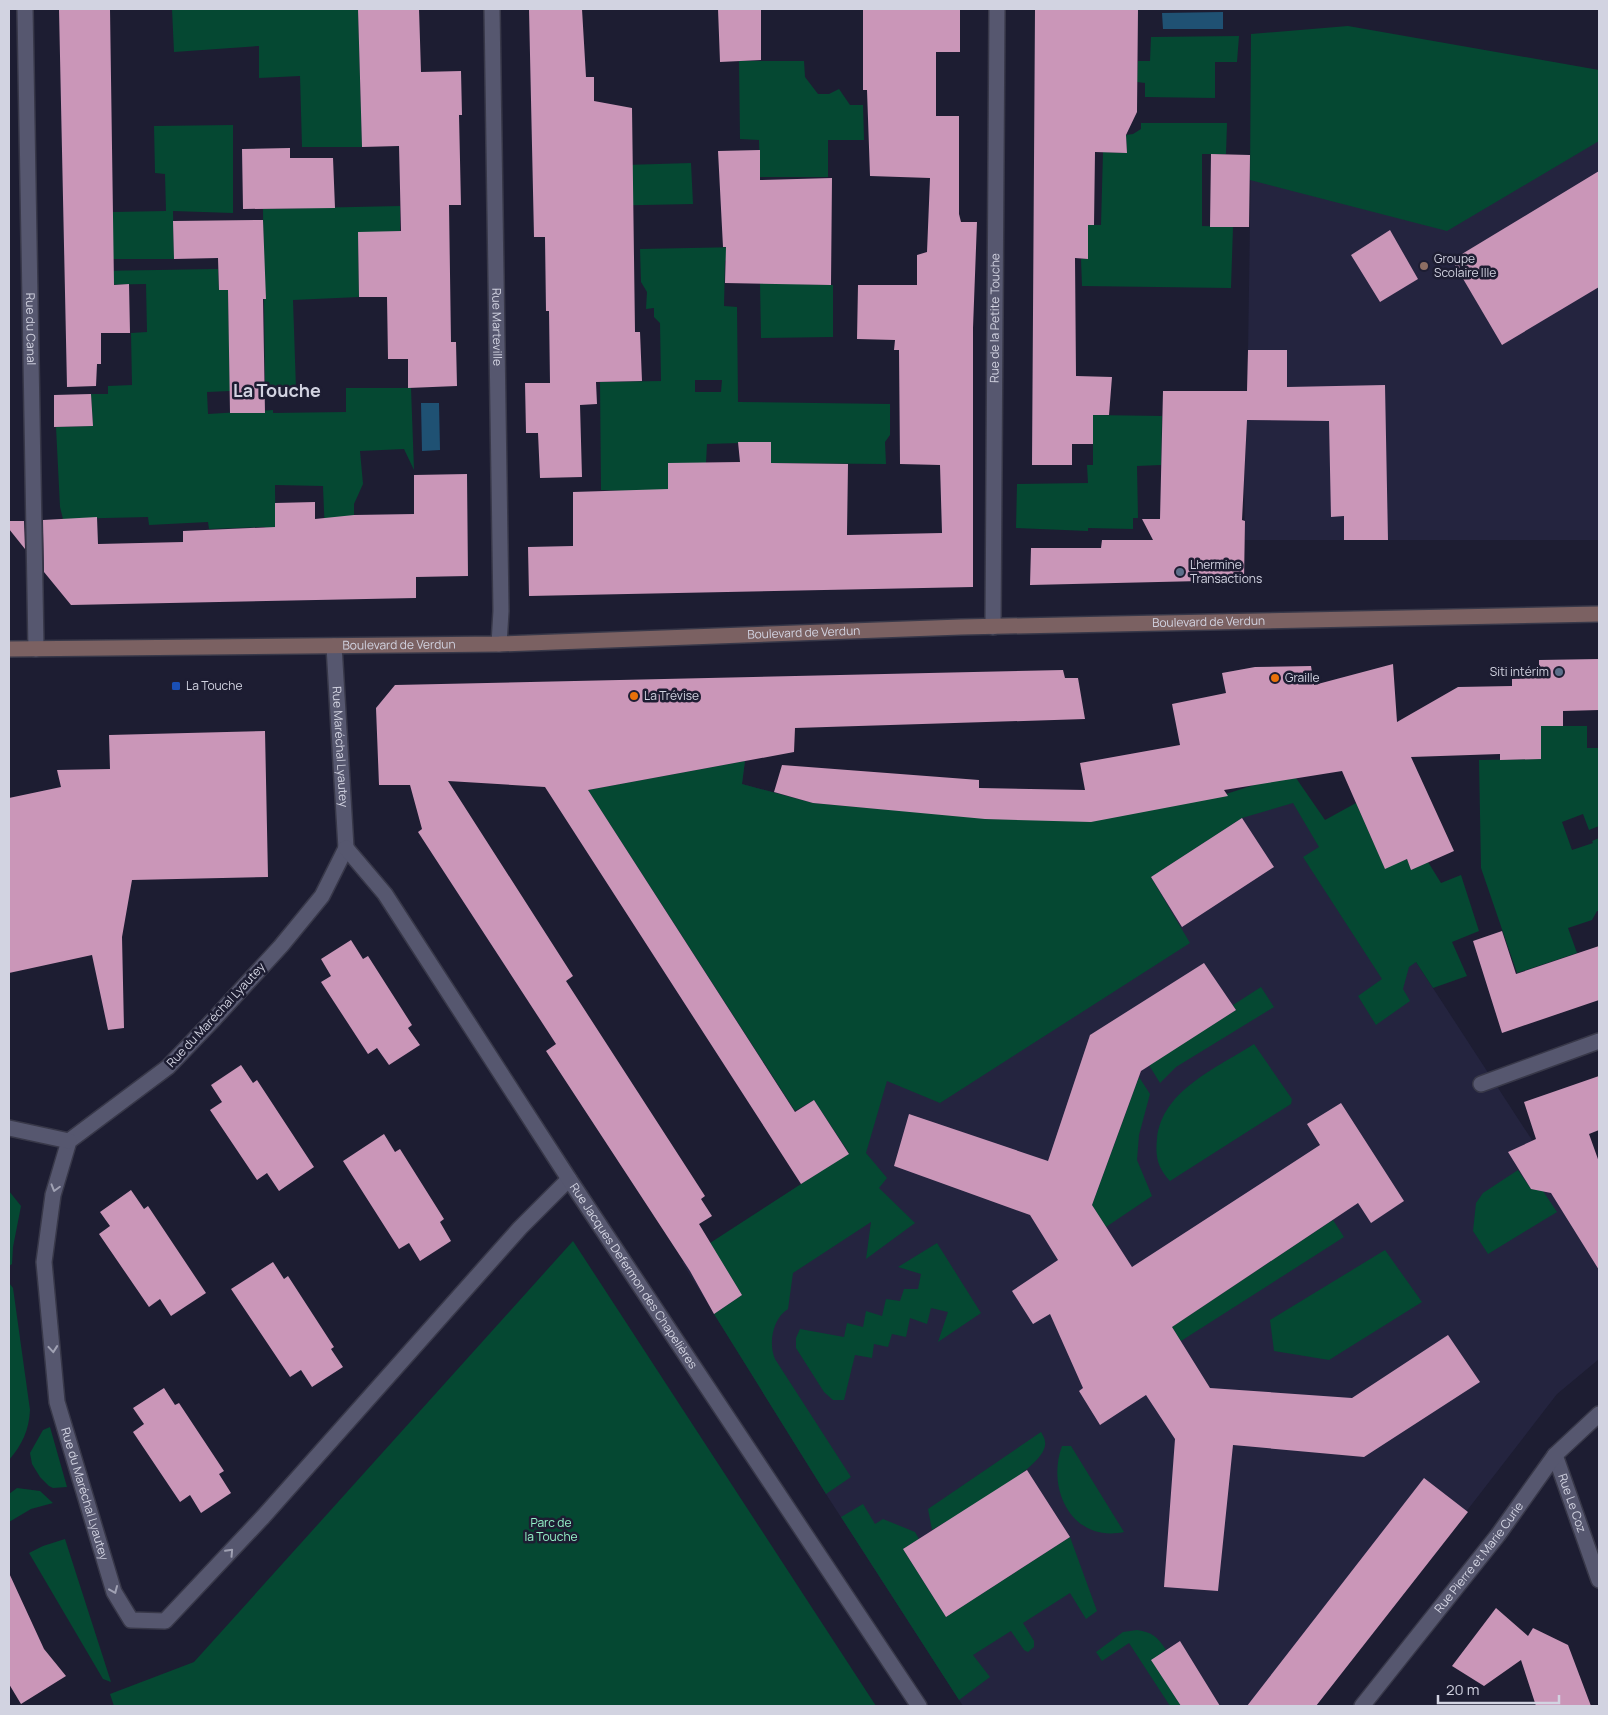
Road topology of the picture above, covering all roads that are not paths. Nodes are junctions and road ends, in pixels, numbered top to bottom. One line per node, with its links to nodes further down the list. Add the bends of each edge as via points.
1 (25, 9): 9 (street, Rue du Canal)
2 (492, 9): 6 (street, Rue Marteville)
3 (997, 9): 5 (street, Rue de la Petite Touche)
4 (1599, 614): 5 (main road, Boulevard de Verdun)
5 (993, 627): 6 (main road, Boulevard de Verdun)
6 (499, 644): 7 (main road, Boulevard de Verdun)
7 (334, 646): 9 (main road, Boulevard de Verdun); 10 (street, Rue Maréchal Lyautey)
8 (9, 649): 9 (main road, Boulevard de Verdun)
9 (36, 649)
10 (346, 848): 14 (street, Rue du Maréchal Lyautey, via 322,896 216,1018 168,1067); 15 (street, Rue Jacques Defermon des Chapelières, via 385,894)
11 (1599, 1041): 12 (street)
12 (1481, 1084)
13 (9, 1128): 14 (street)
14 (69, 1141): 15 (street, Rue du Maréchal Lyautey, one-way to 15, via 53,1196 44,1262 57,1402 114,1592 131,1620 164,1621 263,1517 520,1228)
15 (569, 1179): 19 (street, Rue Jacques Defermon des Chapelières)
16 (1599, 1414): 17 (street, Rue Pierre et Marie Curie)
17 (1555, 1455): 18 (street, Rue Le Coz); 20 (street, Rue Pierre et Marie Curie, via 1498,1535)
18 (1599, 1580)
19 (919, 1706)
20 (1362, 1706)

